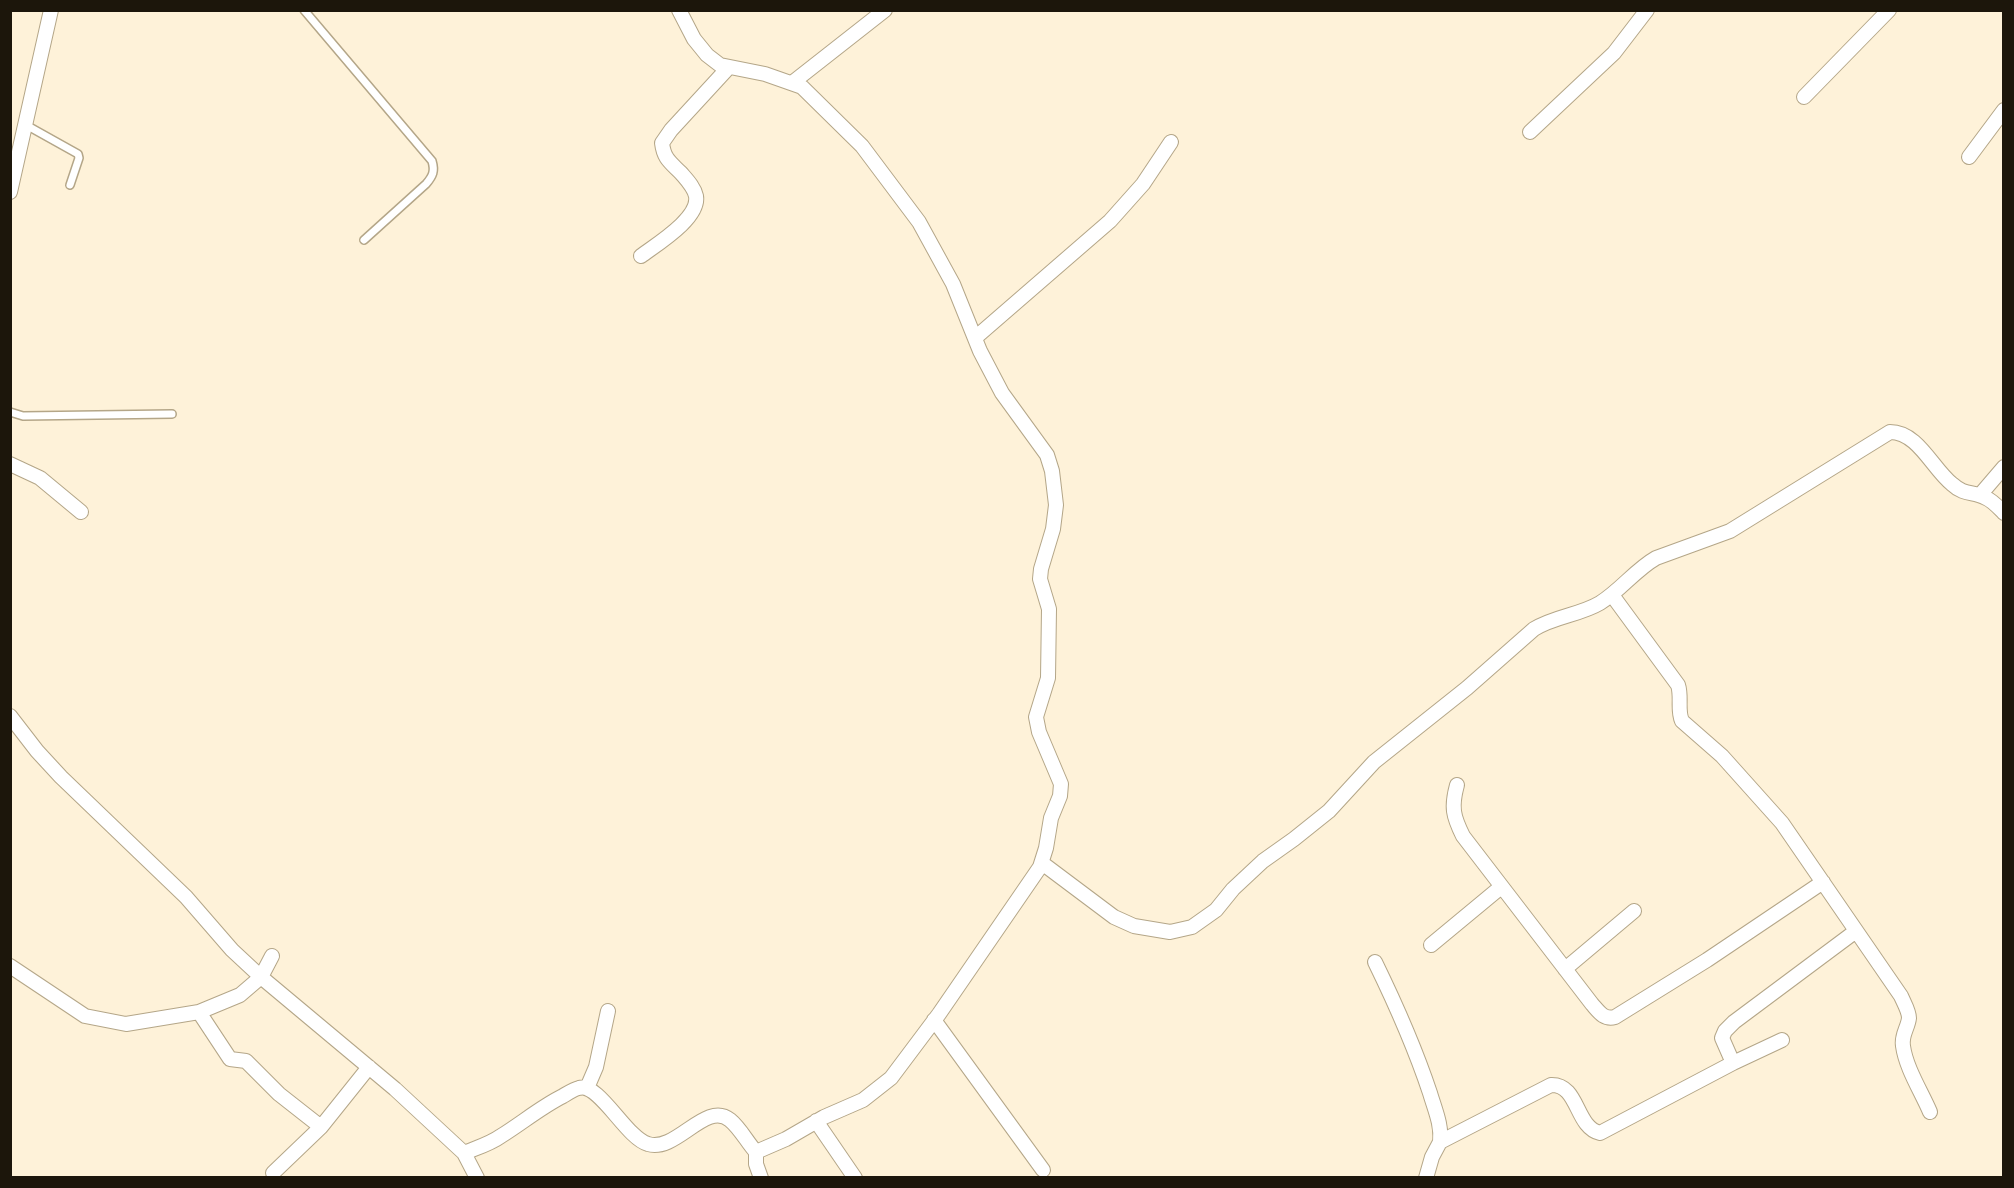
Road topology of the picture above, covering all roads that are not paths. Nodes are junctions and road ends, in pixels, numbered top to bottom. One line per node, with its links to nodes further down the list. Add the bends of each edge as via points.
1 (51, 10): 11 (street)
2 (304, 10): 17 (lane, via 432,161 434,170 426,184)
3 (679, 10): 7 (street, via 707,55)
4 (885, 10): 8 (street)
5 (1647, 10): 12 (street, via 1614,53)
6 (1889, 10): 9 (street)
7 (729, 67): 8 (street); 18 (street, via 662,143 663,155 692,185 695,210)
8 (792, 83): 19 (street, via 802,87 862,146 919,222 953,284)
9 (1804, 97)
10 (2004, 110): 14 (street)
11 (26, 125): 15 (lane, via 78,154); 16 (street)
12 (1530, 132)
13 (1171, 142): 19 (street, via 1143,184 1110,221)
14 (1969, 157)
15 (70, 185)
16 (10, 192)
17 (363, 240)
18 (641, 256)
19 (975, 338): 30 (street, via 1002,393 1047,455 1052,471 1056,505 1040,579 1049,609 1048,678 1036,717 1061,784)
20 (10, 412): 21 (lane, via 23,416)
21 (172, 414)
22 (10, 464): 25 (street, via 40,478)
23 (2004, 467): 24 (street)
24 (1980, 495): 26 (street); 27 (street, via 1960,491 1905,434 1890,432 1730,531 1646,563)
25 (81, 512)
26 (2004, 513)
27 (1612, 595): 30 (street, via 1587,610 1534,629 1374,762 1329,811 1263,861 1192,927 1170,932 1134,926 1114,917); 31 (street, via 1678,685 1682,721 1758,794)
28 (10, 716): 40 (street, via 61,777 186,897)
29 (1457, 785): 32 (street, via 1452,801 1458,827)
30 (1042, 863): 43 (street)
31 (1823, 882): 34 (street); 39 (street, via 1615,1017 1604,1017)
32 (1501, 887): 35 (street); 39 (street)
33 (1634, 912): 39 (street)
34 (1856, 931): 45 (street, via 1725,1031 1722,1038); 48 (street, via 1908,1011 1902,1045)
35 (1431, 945)
36 (272, 956): 40 (street)
37 (1375, 962): 51 (street, via 1426,1082 1440,1123)
38 (10, 966): 42 (street, via 85,1016 126,1024)
39 (1565, 969)
40 (261, 977): 42 (street, via 240,995); 46 (street)
41 (608, 1011): 47 (street)
42 (199, 1012): 50 (street, via 230,1059 246,1061)
43 (934, 1020): 49 (street, via 879,1089); 54 (street)
44 (1782, 1040): 45 (street)
45 (1733, 1063): 51 (street, via 1600,1133 1587,1126 1568,1090 1551,1085)
46 (369, 1067): 50 (street); 53 (street)
47 (588, 1088): 52 (street, via 636,1139 647,1144 666,1144 713,1115 731,1120); 53 (street, via 579,1088 547,1104 499,1138)
48 (1930, 1112)
49 (816, 1122): 52 (street); 58 (street)
50 (321, 1127): 55 (street)
51 (1440, 1143): 59 (street)
52 (756, 1152): 57 (street)
53 (464, 1153): 56 (street)
54 (1042, 1170)
55 (273, 1173)
56 (477, 1178)
57 (761, 1178)
58 (855, 1178)
59 (1426, 1178)

